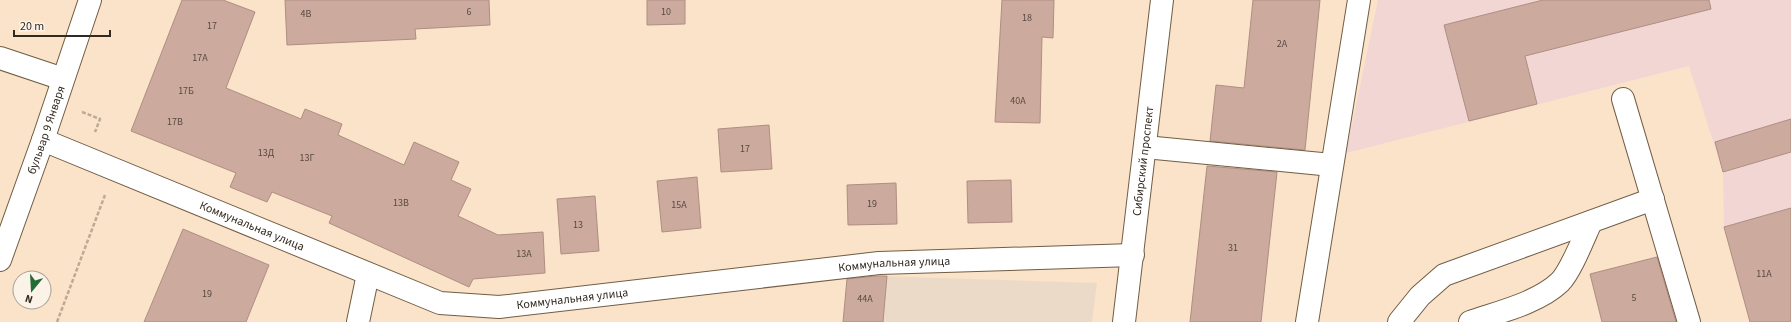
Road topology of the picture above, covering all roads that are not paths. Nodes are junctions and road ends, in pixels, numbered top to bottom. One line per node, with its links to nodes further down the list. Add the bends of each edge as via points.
1 (90, 0): 5 (street, бульвар 9 Января)
2 (1162, 0): 8 (street, Сибирский проспект)
3 (1359, 0): 9 (street)
4 (0, 58): 5 (street)
5 (63, 79): 7 (street, бульвар 9 Января)
6 (1623, 99): 10 (street)
7 (43, 140): 13 (street, бульвар 9 Января); 14 (street, Коммунальная улица)
8 (1145, 147): 9 (street); 12 (street, Сибирский проспект)
9 (1332, 165): 17 (street)
10 (1652, 199): 11 (street); 20 (street)
11 (1591, 222): 18 (street, via 1444,275 1420,296); 19 (street, via 1561,281 1541,296)
12 (1132, 255): 14 (street, Коммунальная улица, via 879,263 500,307 440,303); 16 (street, Сибирский проспект)
13 (0, 260)
14 (368, 274): 15 (street)
15 (358, 322)
16 (1124, 322)
17 (1308, 322)
18 (1399, 322)
19 (1470, 322)
20 (1689, 322)

